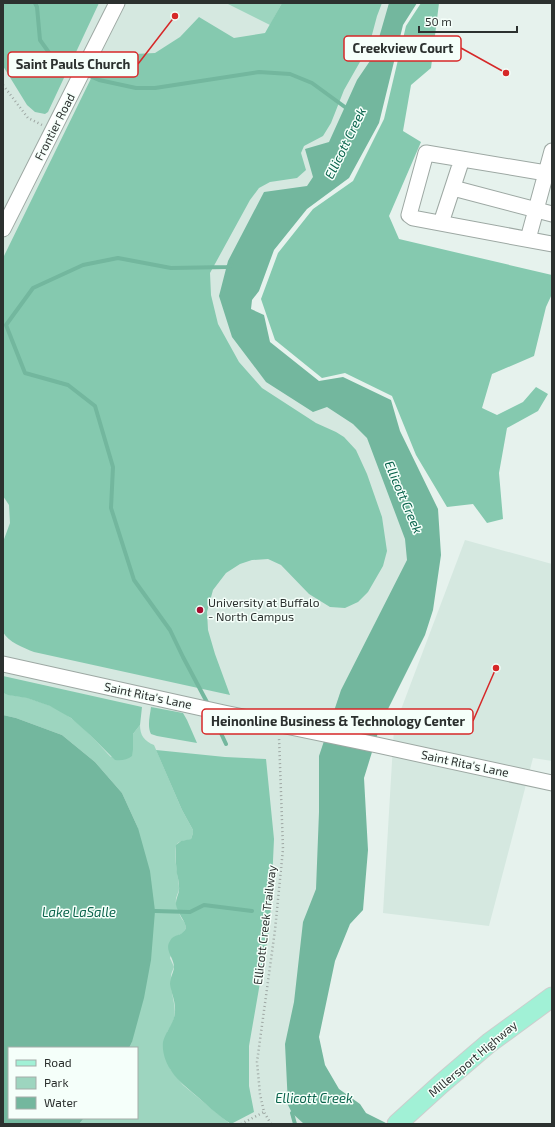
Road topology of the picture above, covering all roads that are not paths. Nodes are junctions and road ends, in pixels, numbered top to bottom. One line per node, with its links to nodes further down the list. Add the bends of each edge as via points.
1 (117, 3): 9 (street, Frontier Road)
2 (552, 151): 4 (street)
3 (462, 159): 4 (street); 5 (street); 8 (street, via 426,153 409,215)
4 (549, 174): 6 (street)
5 (452, 188): 6 (street); 8 (street)
6 (536, 209): 7 (street); 10 (street)
7 (552, 214)
8 (441, 223): 10 (street)
9 (3, 229)
10 (528, 239): 11 (street)
11 (552, 244)
12 (3, 664): 13 (street, Saint Rita's Lane)
13 (552, 783)
14 (552, 997): 15 (main road, Millersport Highway, via 489,1043)
15 (397, 1124)

